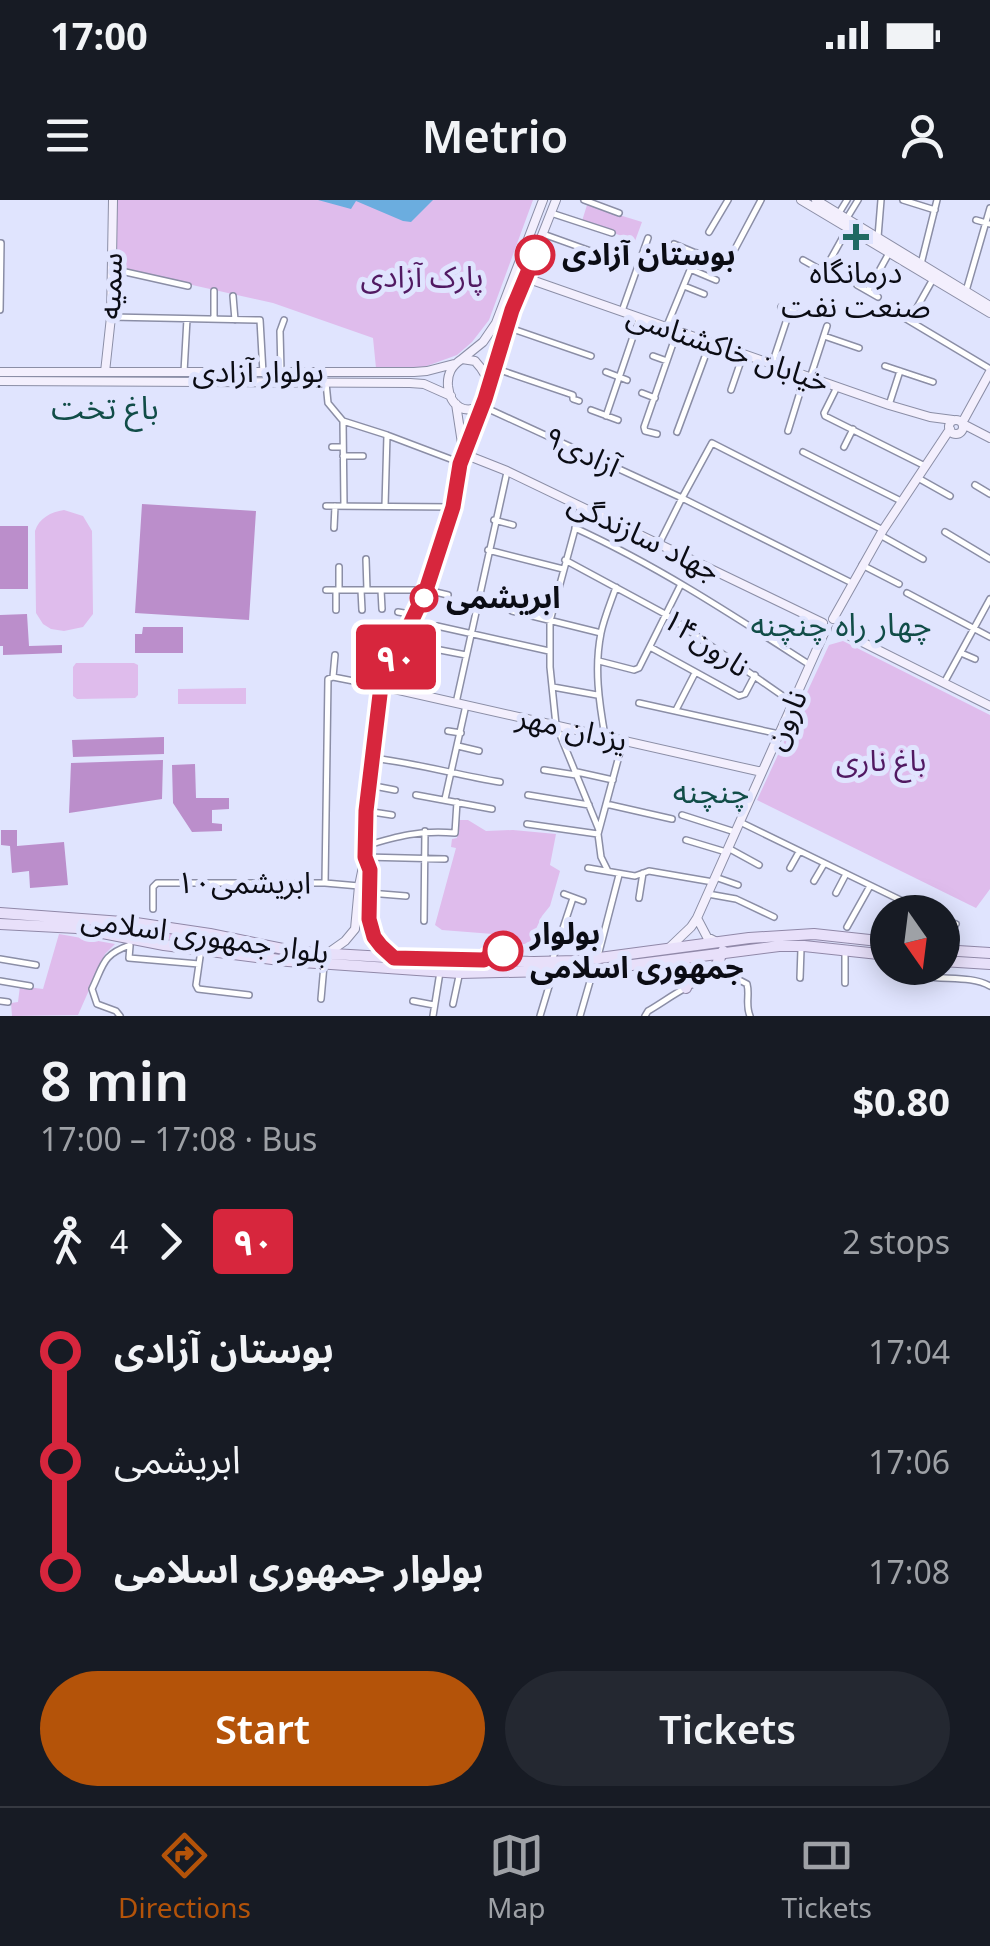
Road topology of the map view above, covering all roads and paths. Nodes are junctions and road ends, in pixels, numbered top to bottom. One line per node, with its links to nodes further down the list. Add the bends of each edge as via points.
1 (113, 200): 35 (main road, سمیه)
2 (543, 200): 73 (main road)
3 (556, 200): 16 (main road)
4 (584, 200): 17 (street)
5 (728, 200): 21 (street)
6 (761, 200): 28 (street)
7 (800, 200): 18 (main road)
8 (816, 200): 18 (main road)
9 (847, 200): 18 (street)
10 (858, 200): 18 (street)
11 (881, 200): 24 (street)
12 (937, 200): 15 (street)
13 (907, 201): 15 (street)
14 (990, 208): 20 (street)
15 (934, 210): 34 (street)
16 (551, 213): 22 (street); 23 (main road)
17 (619, 213)
18 (844, 220): 24 (main road); 30 (main road); 37 (street)
19 (976, 220): 20 (street)
20 (988, 223): 46 (street)
21 (709, 232)
22 (612, 233)
23 (543, 234): 31 (street); 38 (main road)
24 (878, 237): 34 (main road)
25 (648, 238): 55 (street)
26 (1, 243): 53 (street)
27 (674, 244): 29 (street)
28 (735, 248)
29 (696, 253): 32 (street); 36 (street)
30 (889, 253): 34 (main road); 45 (street)
31 (610, 258)
32 (710, 259)
33 (803, 260): 37 (street)
34 (916, 264): 40 (main road); 46 (main road)
35 (112, 269): 42 (street); 59 (main road, سمیه)
36 (690, 269): 41 (street); 43 (street)
37 (824, 271): 39 (street)
38 (526, 278): 55 (main road, خیابان خاکشناسی); 67 (main road)
39 (837, 279)
40 (933, 279): 58 (main road); 65 (street)
41 (716, 280)
42 (188, 286)
43 (683, 286): 48 (street); 68 (street)
44 (857, 286): 45 (street)
45 (868, 291): 50 (street)
46 (966, 291): 51 (main road)
47 (214, 292): 61 (street)
48 (704, 294)
49 (233, 296): 63 (street)
50 (878, 297)
51 (990, 306)
52 (780, 307): 54 (street)
53 (0, 310)
54 (790, 310): 56 (street); 80 (street)
55 (622, 313): 62 (main road, خیابان خاکشناسی)
56 (802, 314)
57 (898, 314): 65 (street)
58 (990, 314)
59 (111, 318): 60 (street); 86 (main road, سمیه)
60 (187, 319): 61 (street); 91 (street)
61 (214, 319): 63 (street)
62 (639, 319): 68 (main road, خیابان خاکشناسی); 93 (street)
63 (235, 320): 87 (street, via 260,320)
64 (284, 320): 88 (street)
65 (909, 321): 84 (street)
66 (827, 326): 70 (street)
67 (507, 327): 74 (main road); 76 (street)
68 (666, 328): 69 (main road, خیابان خاکشناسی)
69 (676, 332): 71 (main road, خیابان خاکشناسی); 78 (street)
70 (824, 336): 72 (street); 92 (street)
71 (710, 343): 75 (main road, خیابان خاکشناسی); 114 (street)
72 (859, 348)
73 (486, 350): 74 (main road); 79 (main road)
74 (499, 353): 82 (main road)
75 (743, 355): 80 (main road, خیابان خاکشناسی); 100 (street)
76 (592, 356)
77 (653, 356): 78 (street)
78 (667, 361): 102 (street)
79 (458, 362): 89 (main road, بولوار آزادی); 98 (main road, via 470,359 480,366); 103 (main road, via 448,378)
80 (772, 364): 92 (main road, خیابان خاکشناسی)
81 (885, 366): 83 (street)
82 (494, 368): 98 (main road); 104 (street)
83 (900, 371): 95 (street); 105 (street)
84 (990, 371): 112 (main road, نارون)
85 (0, 372): 86 (main road, بولوار آزادی)
86 (104, 372): 91 (main road, بولوار آزادی)
87 (262, 372): 88 (main road, بولوار آزادی); 91 (main road, بولوار آزادی)
88 (282, 372): 89 (main road, بولوار آزادی)
89 (427, 372): 97 (main road)
90 (606, 372): 93 (street)
91 (178, 376): 94 (main road, بولوار آزادی); 96 (main road, بولوار آزادی)
92 (808, 377): 99 (main road, خیابان خاکشناسی); 110 (street, via 789,427)
93 (623, 378): 108 (street)
94 (0, 381)
95 (933, 382)
96 (326, 383): 97 (main road, بولوار آزادی); 111 (street, via 328,403)
97 (424, 384): 103 (main road, بولوار آزادی)
98 (488, 385): 106 (main road)
99 (837, 387): 105 (main road, خیابان خاکشناسی); 113 (street, via 824,414)
100 (730, 390)
101 (642, 393): 102 (street)
102 (654, 398): 115 (street, via 644,429)
103 (453, 399): 106 (main road, via 471,410); 125 (main road)
104 (579, 401)
105 (888, 405): 112 (main road, خیابان خاکشناسی)
106 (482, 406): 117 (main road); 133 (street, آزادی۹)
107 (591, 410): 108 (street)
108 (606, 416): 109 (street)
109 (618, 420)
110 (779, 420)
111 (343, 422): 116 (street); 120 (street)
112 (956, 426): 118 (main road, خیابان خاکشناسی); 127 (main road, نارون)
113 (853, 429): 121 (street); 127 (street)
114 (677, 432)
115 (657, 434)
116 (387, 435): 125 (street); 138 (street)
117 (470, 436): 125 (main road); 126 (main road)
118 (988, 438)
119 (332, 447): 120 (street)
120 (344, 447): 123 (street)
121 (844, 447)
122 (803, 452): 134 (street)
123 (344, 456): 124 (street); 137 (street)
124 (363, 456)
125 (462, 459): 126 (main road, جهاد سازندگی); 139 (main road)
126 (479, 460): 128 (main road, جهاد سازندگی)
127 (925, 466): 129 (main road, نارون)
128 (506, 472): 140 (main road, جهاد سازندگی); 141 (street)
129 (917, 477): 132 (street); 134 (main road, نارون)
130 (975, 485): 131 (street)
131 (990, 494)
132 (950, 496)
133 (682, 498): 145 (street, via 712,443); 147 (street); 156 (street, آزادی۹)
134 (902, 500): 145 (main road, نارون)
135 (326, 506): 136 (street)
136 (334, 506): 137 (street); 143 (street)
137 (344, 506): 138 (street)
138 (385, 506): 139 (street)
139 (453, 507): 164 (main road)
140 (581, 507): 144 (street); 147 (main road, جهاد سازندگی)
141 (494, 520): 142 (street); 148 (street)
142 (513, 525)
143 (334, 528)
144 (574, 528): 152 (street); 157 (street)
145 (882, 532): 150 (street); 153 (main road, نارون)
146 (945, 532): 151 (street)
147 (659, 544): 176 (main road, جهاد سازندگی)
148 (488, 550): 155 (street); 180 (street)
149 (366, 559): 162 (street)
150 (924, 559)
151 (990, 559)
152 (565, 560): 155 (street); 159 (street, نارون۱۴)
153 (862, 566): 156 (main road, نارون); 158 (street)
154 (339, 567): 161 (street)
155 (562, 569): 175 (street)
156 (852, 582): 176 (main road, نارون)
157 (681, 584): 173 (street); 191 (street)
158 (899, 584)
159 (616, 588): 173 (street, نارون۱۴); 179 (street)
160 (326, 590): 161 (street)
161 (337, 590): 162 (street); 169 (street)
162 (364, 590): 163 (street); 170 (street)
163 (382, 590): 164 (street); 168 (street)
164 (426, 590): 166 (street); 174 (main road)
165 (907, 593): 178 (street)
166 (448, 595)
167 (990, 598): 178 (street)
168 (382, 609)
169 (336, 610)
170 (362, 610)
171 (512, 611): 175 (street)
172 (398, 612): 174 (street)
173 (665, 614): 182 (street); 193 (street, نارون۱۴)
174 (416, 615): 197 (main road)
175 (550, 620): 179 (street); 184 (street)
176 (829, 625): 191 (main road, نارون); 196 (main road, جهاد سازندگی)
177 (437, 626): 180 (street)
178 (974, 629): 181 (street); 186 (street)
179 (601, 632): 190 (street)
180 (471, 634): 184 (street); 188 (street)
181 (990, 637)
182 (650, 647): 190 (street, via 638,669); 192 (street)
183 (440, 650): 188 (street)
184 (549, 651): 198 (street)
185 (359, 652): 195 (street)
186 (960, 653): 189 (street); 196 (street)
187 (335, 655): 194 (street)
188 (466, 655): 201 (street)
189 (976, 660)
190 (598, 661): 199 (street)
191 (810, 665): 200 (main road, نارون)
192 (695, 672): 193 (street, via 739,696); 205 (street)
193 (755, 675): 200 (street, نارون۱۴)
194 (332, 677): 195 (street); 255 (street)
195 (358, 682): 197 (street)
196 (944, 682): 204 (main road, جهاد سازندگی)
197 (381, 686): 201 (main road, یزدان مهر); 214 (main road)
198 (553, 687): 199 (street); 206 (street)
199 (598, 695): 210 (street)
200 (793, 702): 209 (main road, نارون)
201 (456, 703): 203 (main road, یزدان مهر)
202 (640, 703): 205 (street)
203 (466, 705): 206 (main road, یزدان مهر); 208 (street)
204 (990, 706)
205 (676, 710): 209 (street)
206 (556, 726): 210 (main road, یزدان مهر); 217 (street)
207 (448, 731): 208 (street)
208 (461, 734): 212 (street)
209 (779, 734): 216 (main road, نارون)
210 (605, 736): 211 (main road, یزدان مهر)
211 (623, 740): 216 (main road, یزدان مهر); 219 (street)
212 (458, 746): 213 (street); 218 (street)
213 (479, 751)
214 (372, 758): 218 (street); 221 (main road)
215 (544, 770): 217 (street)
216 (762, 772): 235 (main road, نارون)
217 (576, 773): 219 (street); 228 (street)
218 (451, 774): 220 (street); 225 (street)
219 (613, 780): 227 (street)
220 (500, 782)
221 (369, 786): 222 (street); 230 (main road)
222 (395, 790)
223 (416, 794): 225 (street)
224 (528, 795): 228 (street)
225 (445, 799): 226 (street)
226 (458, 802): 229 (street); 236 (street, via 455,833)
227 (606, 804): 233 (street); 237 (street)
228 (590, 805): 237 (street)
229 (492, 809)
230 (366, 811): 231 (street); 239 (main road)
231 (392, 815)
232 (682, 816): 235 (street)
233 (672, 819)
234 (527, 824): 237 (street)
235 (738, 827): 240 (main road, نارون); 241 (street)
236 (426, 831): 239 (street); 243 (street)
237 (599, 832): 249 (street)
238 (686, 840): 240 (street)
239 (365, 846): 242 (main road)
240 (727, 850): 245 (street); 253 (main road, نارون)
241 (799, 852): 246 (street); 248 (street)
242 (365, 857): 243 (street); 257 (main road); 259 (main road)
243 (424, 858): 244 (street); 273 (street)
244 (445, 860)
245 (759, 864)
246 (824, 864): 252 (street); 254 (street)
247 (588, 868): 249 (street)
248 (790, 868)
249 (608, 871): 251 (street)
250 (646, 872): 251 (street); 253 (street); 266 (street)
251 (620, 874): 291 (street)
252 (846, 874): 258 (street); 260 (street)
253 (714, 879): 256 (street); 262 (main road, نارون)
254 (814, 881)
255 (324, 883): 257 (street, ابریشمی۱۰); 268 (street, ابریشمی۱۰, via 157,883)
256 (738, 885)
257 (359, 886): 287 (main road, via 354,931)
258 (870, 886): 263 (street); 275 (street)
259 (369, 893): 264 (street); 285 (main road, via 371,931)
260 (836, 893)
261 (564, 894): 265 (street)
262 (708, 894): 270 (street); 271 (main road, نارون)
263 (889, 895)
264 (406, 896)
265 (573, 898): 267 (street); 293 (street)
266 (639, 898)
267 (583, 902)
268 (153, 909)
269 (0, 913): 272 (main road, بلوار جمهوری اسلامی)
270 (774, 917)
271 (697, 918): 279 (main road); 284 (main road, نارون)
272 (23, 920): 274 (main road, بلوار جمهوری اسلامی); 277 (main road, بلوار جمهوری اسلامی); 287 (main road, بلوار جمهوری اسلامی, via 136,923)
273 (424, 921)
274 (0, 924)
275 (846, 938): 276 (main road, بلوار جمهوری اسلامی); 278 (main road, بلوار جمهوری اسلامی); 279 (main road, بلوار جمهوری اسلامی, via 781,935); 280 (main road, بلوار جمهوری اسلامی); 300 (street)
276 (870, 940)
277 (130, 942): 281 (main road, بلوار جمهوری اسلامی); 290 (street, via 129,958); 309 (street, via 111,952 92,990 97,1004)
278 (801, 946): 279 (main road, بلوار جمهوری اسلامی); 298 (street)
279 (720, 947): 284 (main road, بلوار جمهوری اسلامی); 296 (main road)
280 (870, 947)
281 (201, 950): 287 (main road, بلوار جمهوری اسلامی); 290 (street)
282 (960, 951): 283 (main road)
283 (990, 953)
284 (669, 955): 291 (main road, بلوار جمهوری اسلامی); 303 (main road, via 687,967)
285 (394, 958): 287 (main road, بلوار جمهوری اسلامی); 293 (main road, بلوار جمهوری اسلامی)
286 (0, 959): 289 (street)
287 (325, 960): 294 (main road, بلوار جمهوری اسلامی); 305 (street)
288 (960, 963): 292 (main road)
289 (36, 964)
290 (199, 964): 304 (street, via 197,987)
291 (595, 964): 293 (main road, بلوار جمهوری اسلامی); 312 (street)
292 (990, 964)
293 (553, 967): 295 (main road, بلوار جمهوری اسلامی); 311 (street)
294 (440, 972): 295 (main road, بلوار جمهوری اسلامی); 308 (street)
295 (460, 973): 307 (street)
296 (712, 974): 303 (street); 314 (street, via 747,984)
297 (960, 977): 302 (street)
298 (800, 978)
299 (0, 981): 301 (street)
300 (844, 983)
301 (30, 986)
302 (990, 986)
303 (686, 988): 313 (street)
304 (249, 994)
305 (321, 999)
306 (413, 1000): 308 (street)
307 (453, 1004)
308 (434, 1006): 310 (street)
309 (120, 1016)
310 (433, 1016)
311 (540, 1016)
312 (580, 1016)
313 (645, 1016)
314 (750, 1016)

